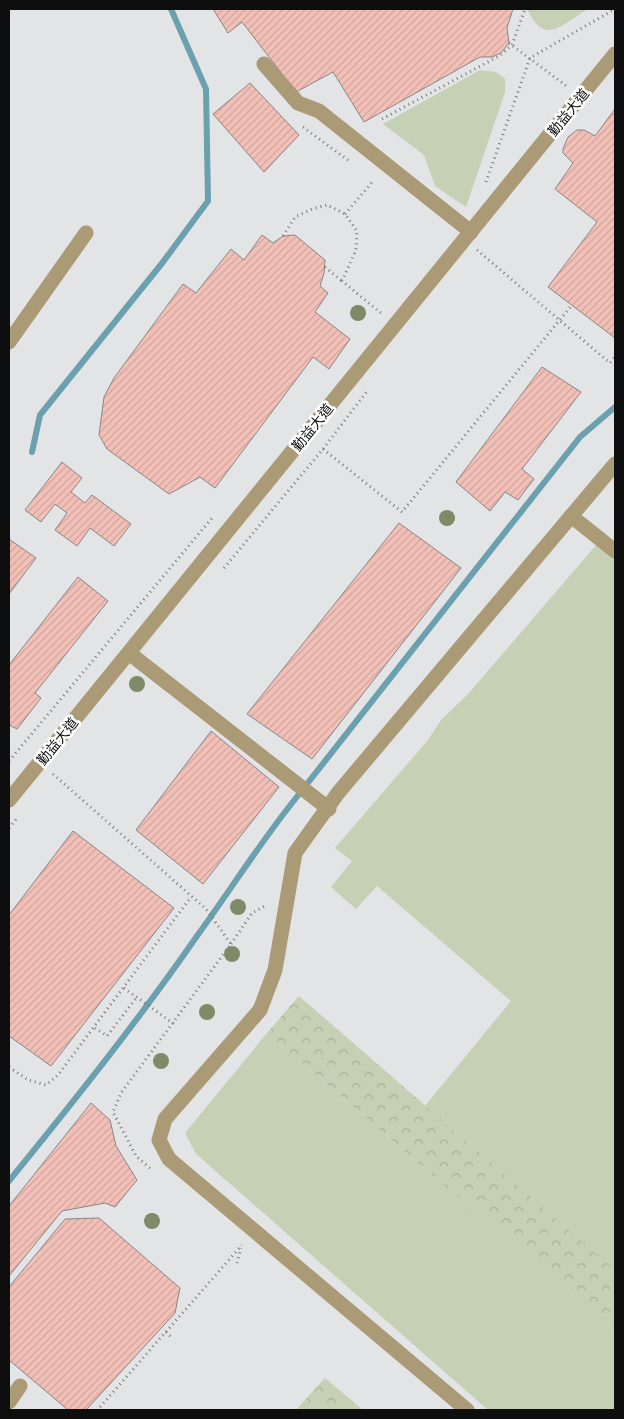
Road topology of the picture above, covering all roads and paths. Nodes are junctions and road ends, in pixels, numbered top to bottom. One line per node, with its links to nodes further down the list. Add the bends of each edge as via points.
1 (525, 9): 3 (path)
2 (615, 9): 5 (path)
3 (510, 44): 5 (path); 8 (path, via 499,56)
4 (615, 54): 12 (street, 勤益大道)
5 (530, 58): 7 (path); 10 (path)
6 (264, 64): 12 (street, via 298,103 319,111)
7 (570, 88)
8 (382, 119)
9 (374, 180): 11 (path)
10 (485, 185)
11 (345, 214): 14 (path, via 327,205 312,209 295,217); 17 (path, via 357,231 356,250)
12 (471, 232): 27 (street, 勤益大道)
13 (86, 233): 21 (street)
14 (283, 236)
15 (477, 249): 20 (path)
16 (325, 267): 17 (path)
17 (342, 281): 19 (path)
18 (572, 305): 20 (path)
19 (382, 314)
20 (560, 321): 22 (path, via 610,363); 23 (path, via 402,512)
21 (9, 342)
22 (615, 357)
23 (323, 449)
24 (615, 464): 25 (street)
25 (570, 516): 26 (street); 30 (street)
26 (615, 551)
27 (129, 653): 29 (street, 勤益大道); 30 (street)
28 (53, 774): 31 (path)
29 (9, 800)
30 (328, 809): 49 (street, via 295,853 275,970 260,1010 165,1119 159,1140 169,1159)
31 (191, 898): 33 (path, via 206,909); 34 (path)
32 (270, 903): 33 (path, via 252,913)
33 (231, 944): 36 (path)
34 (124, 988): 35 (path); 37 (path)
35 (137, 997): 36 (path); 37 (path, via 107,1036)
36 (174, 1024): 39 (path, via 121,1093 113,1112 136,1156)
37 (95, 1028): 38 (path, via 58,1075 46,1085 28,1080)
38 (9, 1067)
39 (158, 1175)
40 (235, 1240): 41 (path)
41 (242, 1245): 42 (path); 43 (path); 44 (path)
42 (249, 1252)
43 (236, 1263)
44 (166, 1332): 45 (path); 48 (path)
45 (170, 1337)
46 (20, 1386): 47 (street)
47 (9, 1402)
48 (100, 1407)
49 (467, 1410)

